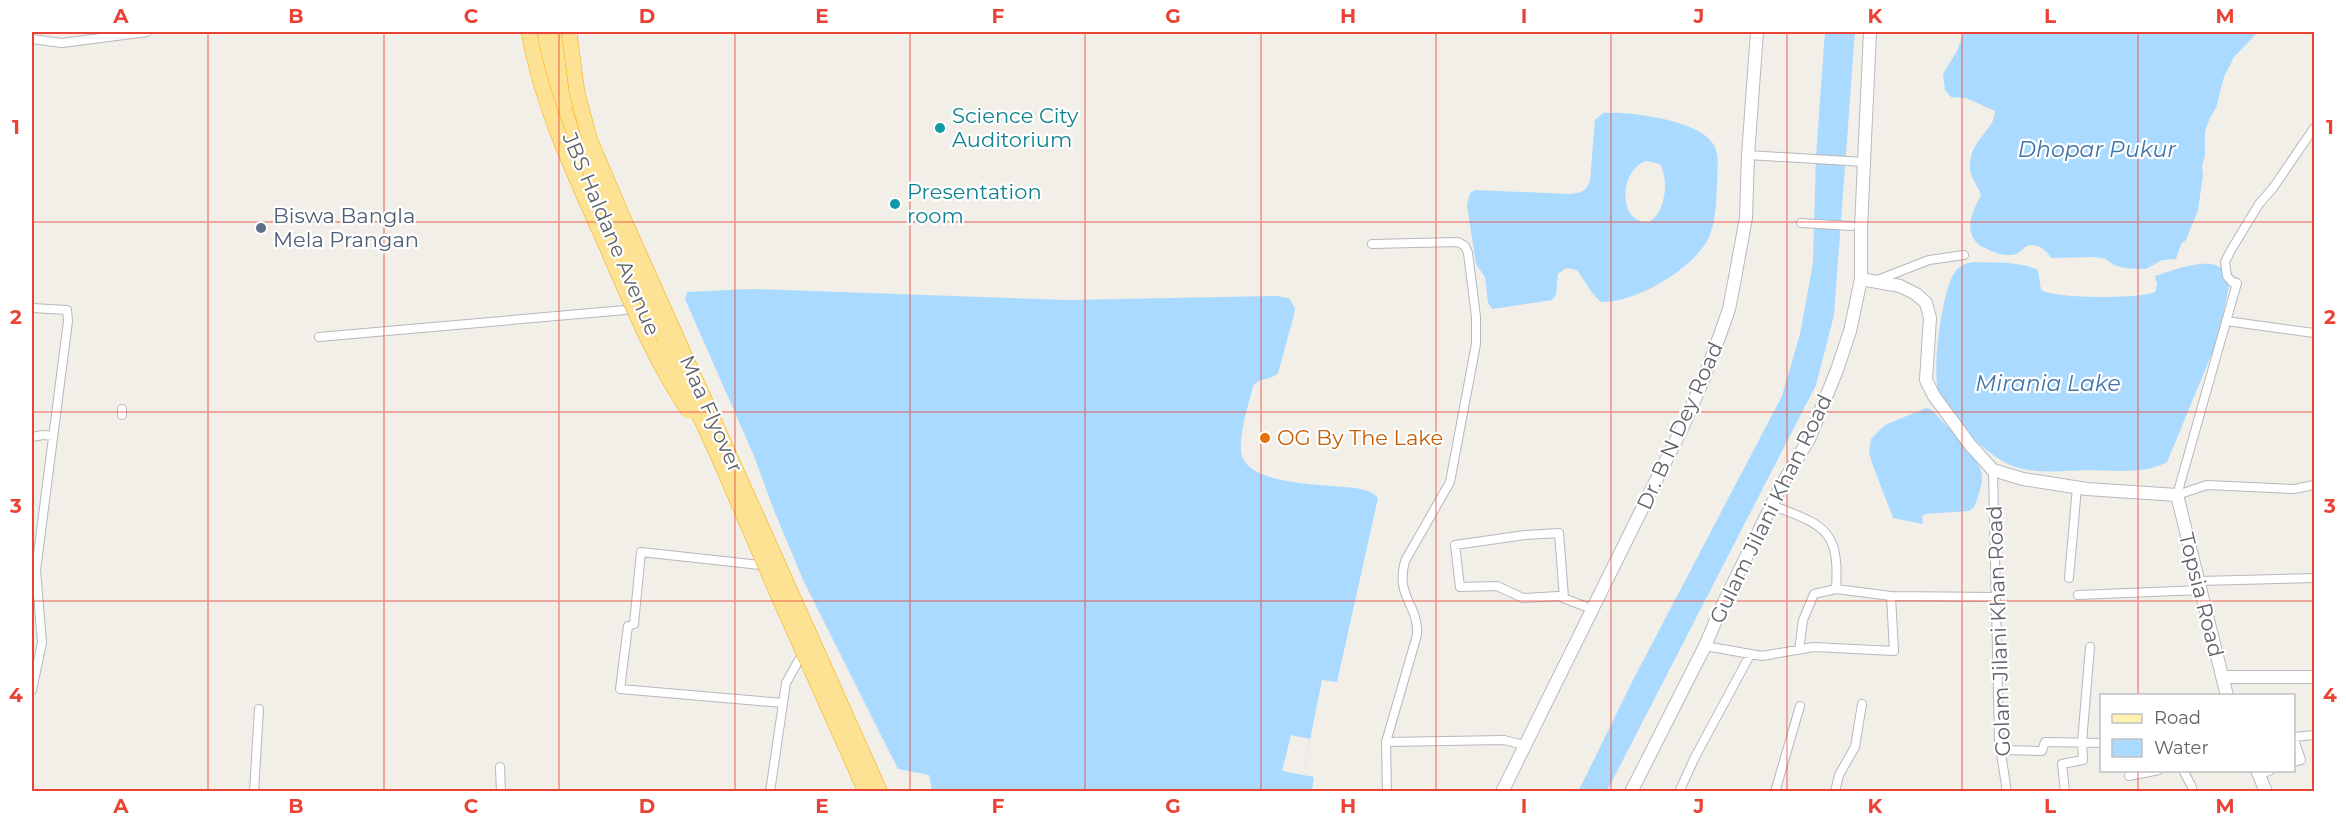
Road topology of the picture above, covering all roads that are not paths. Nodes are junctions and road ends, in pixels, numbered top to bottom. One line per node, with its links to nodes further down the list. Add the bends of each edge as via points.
1 (147, 32): 8 (street, via 62,43)
2 (529, 32): 26 (highway, bridge, via 537,74 554,125 630,300 661,367)
3 (541, 32): 26 (highway, Maa Flyover, bridge, via 573,131); 32 (main road, JBS Haldane Avenue, via 544,66 569,139)
4 (555, 32): 10 (highway, Maa Flyover, bridge, via 574,102)
5 (567, 32): 10 (highway, bridge); 45 (main road, JBS Haldane Avenue, via 575,76 602,154)
6 (1757, 32): 11 (street, Dr. B N Dey Road)
7 (1870, 32): 12 (street, Gulam Jilani Khan Road)
8 (32, 39)
9 (2314, 128): 21 (street, via 2259,204 2225,262 2227,276 2237,283)
10 (589, 137): 76 (highway, Maa Flyover, bridge)
11 (1748, 155): 12 (street); 42 (street, Dr. B N Dey Road, via 1746,218 1721,333 1684,424)
12 (1858, 162): 17 (street, Gulam Jilani Khan Road)
13 (1801, 223): 14 (street)
14 (1851, 226)
15 (1372, 244): 60 (street, via 1458,242 1465,246 1476,328 1450,482 1402,571 1403,592 1416,619 1417,636)
16 (1964, 255): 18 (street, via 1929,260)
17 (1862, 279): 18 (street); 31 (street, Gulam Jilani Khan Road, via 1837,370 1809,439)
18 (1875, 281): 27 (street, via 1900,286 1926,303 1930,318 1926,380 1934,396)
19 (32, 308): 25 (street, via 67,310)
20 (625, 310): 23 (street)
21 (2226, 321): 22 (street); 30 (street)
22 (2314, 333)
23 (319, 337)
24 (33, 437): 25 (street, via 41,443)
25 (52, 440): 33 (street)
26 (713, 445): 75 (highway, Maa Flyover, bridge)
27 (1994, 470): 29 (street); 40 (street, Golam Jilani Khan Road)
28 (2314, 485): 30 (street, via 2294,489 2207,485)
29 (2077, 487): 30 (street); 34 (street)
30 (2177, 495): 36 (street, Topsia Road)
31 (1771, 505): 37 (street, via 1814,522 1834,543); 43 (street, Gulam Jilani Khan Road)
32 (760, 565): 48 (main road, JBS Haldane Avenue); 53 (street, via 641,552 634,624 628,626 620,689)
33 (34, 570): 51 (street, via 42,643)
34 (2069, 578)
35 (2314, 578): 36 (street)
36 (2200, 586): 38 (street); 49 (street, Topsia Road)
37 (1836, 589): 39 (street); 46 (street, via 1814,594 1803,620)
38 (2078, 595)
39 (1891, 596): 40 (street); 46 (street, via 1894,651 1814,647)
40 (1996, 597): 64 (street, Golam Jilani Khan Road)
41 (1564, 598): 41 (street, via 1524,598 1497,586 1460,587 1455,545 1559,533); 42 (street)
42 (1592, 609): 63 (street, Dr. B N Dey Road)
43 (1705, 646): 47 (street); 80 (street, Gulam Jilani Khan Road)
44 (2090, 647): 61 (street)
45 (820, 649): 48 (street); 77 (main road, JBS Haldane Avenue)
46 (1799, 650): 47 (street)
47 (1750, 655): 81 (street)
48 (801, 658): 53 (street, via 786,683); 75 (main road, JBS Haldane Avenue)
49 (2222, 677): 50 (street); 52 (street, Topsia Road)
50 (2314, 677)
51 (32, 690)
52 (2226, 694)
53 (783, 703): 74 (street)
54 (1862, 704): 83 (street, via 1855,747 1839,775)
55 (1800, 706): 82 (street)
56 (259, 709): 72 (street)
57 (2314, 735): 58 (street)
58 (2295, 738)
59 (2295, 741): 65 (street, via 2301,760)
60 (1386, 742): 63 (street, via 1504,740); 78 (street)
61 (2082, 742): 62 (street); 64 (street, via 2045,742 2042,751); 85 (street, via 2083,760 2062,764)
62 (2100, 743)
63 (1524, 745): 79 (street, Dr. B N Dey Road)
64 (2001, 750): 84 (street, Golam Jilani Khan Road)
65 (2295, 762)
66 (500, 767): 73 (street)
67 (2153, 772): 70 (street)
68 (2184, 772): 71 (street)
69 (2258, 773): 86 (street)
70 (2129, 776)
71 (2192, 787)
72 (254, 792)
73 (501, 792)
74 (770, 792)
75 (864, 792)
76 (880, 792)
77 (885, 792)
78 (1387, 792)
79 (1502, 792)
80 (1631, 792)
81 (1679, 792)
82 (1775, 792)
83 (1835, 792)
84 (2007, 792)
85 (2065, 792)
86 (2266, 792)

